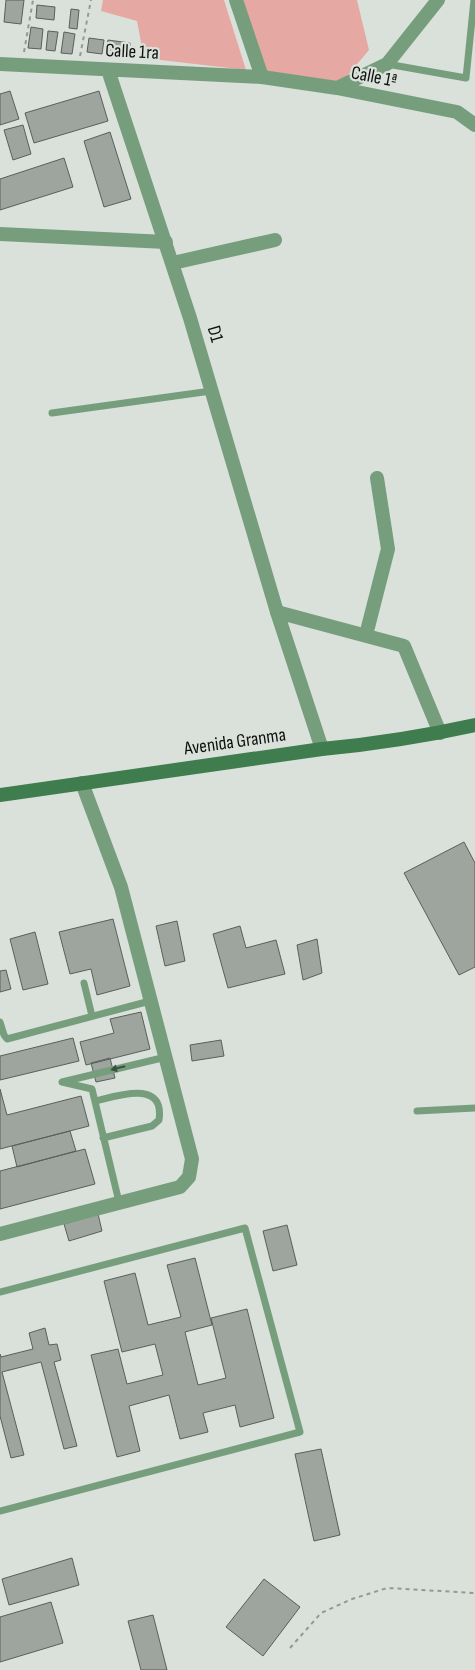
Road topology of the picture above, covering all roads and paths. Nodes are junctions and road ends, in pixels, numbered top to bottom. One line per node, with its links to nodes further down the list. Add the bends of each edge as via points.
1 (33, 0): 8 (path)
2 (91, 0): 9 (path)
3 (236, 0): 11 (street)
4 (438, 0): 7 (street)
5 (474, 0): 7 (lane, via 466,78)
6 (0, 64): 8 (street, Calle 1ra)
7 (387, 64): 12 (street)
8 (22, 65): 9 (street, Calle 1ra)
9 (78, 68): 10 (street, Calle 1ra)
10 (108, 70): 11 (street, Calle 1ra); 16 (street, D1)
11 (262, 77): 12 (street, Calle 1ª)
12 (337, 88): 13 (street, Calle 1ª, via 457,112)
13 (475, 125)
14 (0, 234): 16 (street)
15 (274, 240): 17 (street)
16 (166, 242): 17 (street, D1)
17 (173, 264): 18 (street, D1)
18 (211, 391): 19 (lane); 21 (street, D1)
19 (52, 413)
20 (377, 478): 22 (street, via 388,549)
21 (277, 612): 22 (street); 25 (street, D1)
22 (366, 635): 24 (street, via 404,646)
23 (475, 725): 24 (main road, Avenida Granma)
24 (440, 733): 25 (main road, Avenida Granma)
25 (322, 749): 26 (main road, Avenida Granma)
26 (82, 783): 27 (main road, Avenida Granma); 29 (street, via 121,887)
27 (0, 795)
28 (84, 983): 30 (lane)
29 (150, 1001): 30 (lane); 32 (street)
30 (92, 1016): 31 (lane, via 7,1039)
31 (0, 1022)
32 (166, 1057): 33 (lane, one-way to 33, via 62,1082 92,1089); 37 (street, via 192,1159 189,1176 180,1187)
33 (94, 1102): 36 (lane); 36 (lane, via 140,1093 149,1095 160,1111 159,1120 152,1126)
34 (475, 1108): 35 (lane)
35 (417, 1111)
36 (103, 1138): 37 (lane)
37 (119, 1202): 38 (street)
38 (0, 1234)
39 (0, 1292): 40 (lane, via 245,1228 300,1432)
40 (0, 1510)
41 (475, 1592): 42 (path, via 387,1588 321,1613)
42 (290, 1648)

